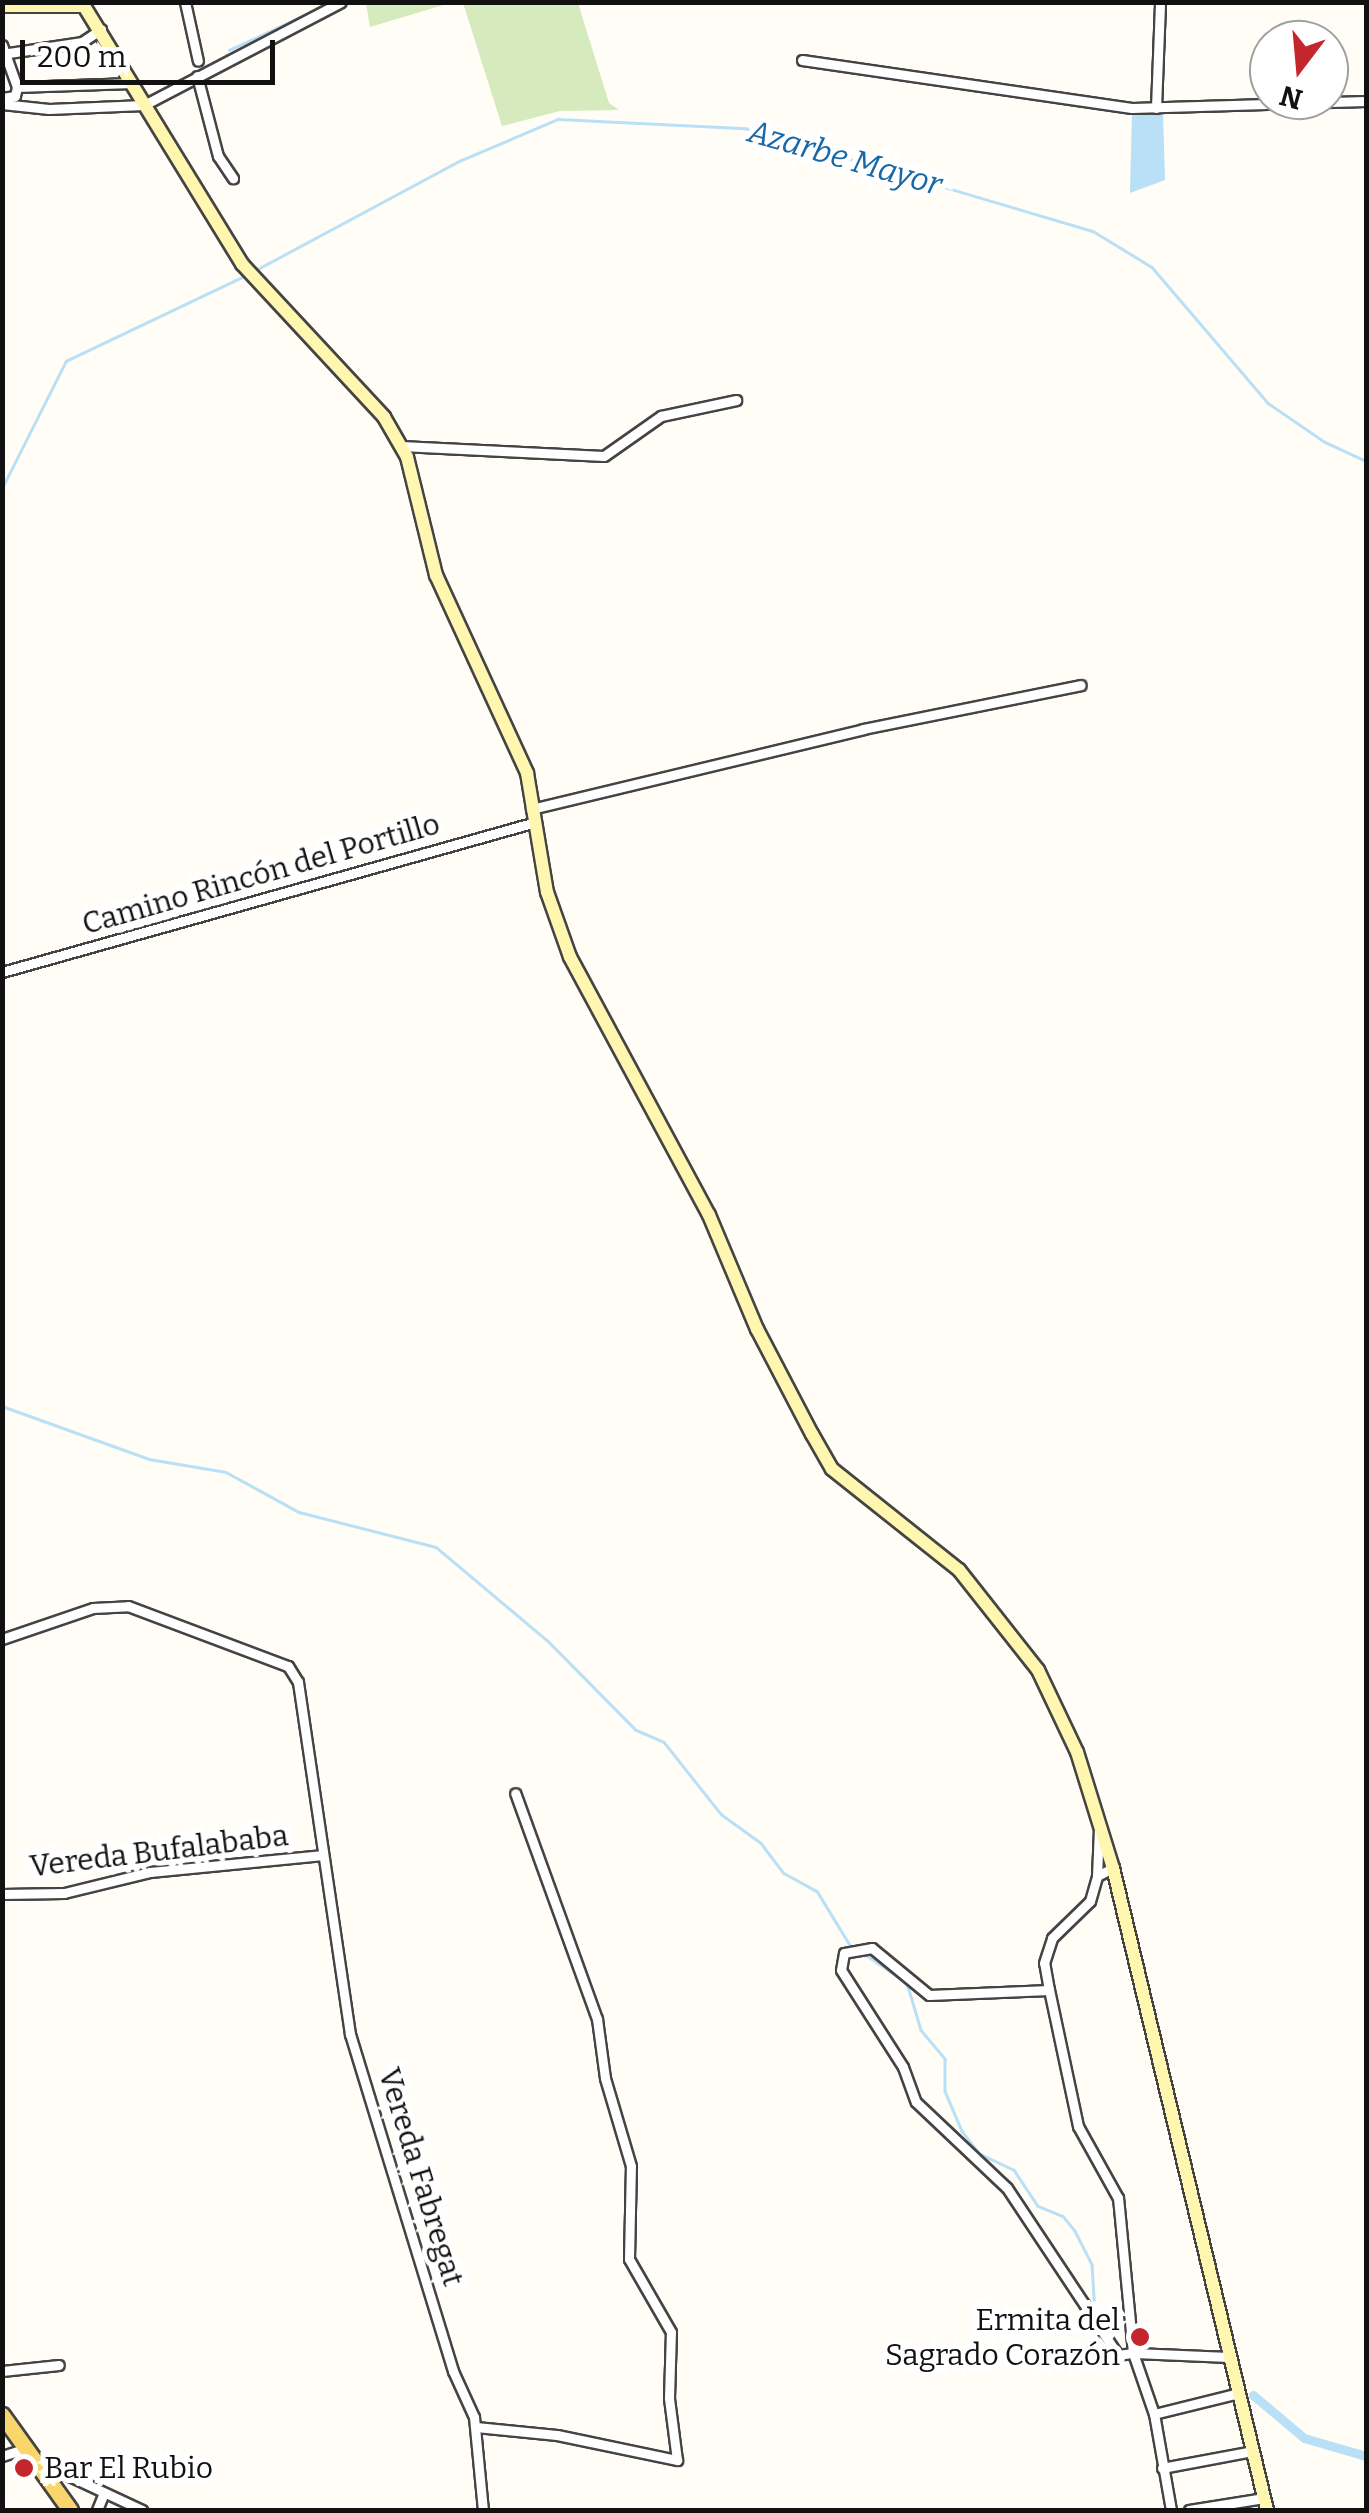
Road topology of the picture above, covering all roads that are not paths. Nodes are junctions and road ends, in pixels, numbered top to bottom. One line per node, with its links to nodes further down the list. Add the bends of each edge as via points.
1 (185, 2): 9 (street)
2 (342, 2): 10 (street)
3 (1160, 2): 16 (street)
4 (85, 4): 5 (main road); 6 (main road)
5 (2, 6)
6 (101, 28): 7 (street, via 82,42); 11 (main road)
7 (3, 51): 12 (street)
8 (802, 60): 16 (street)
9 (198, 61)
10 (200, 74): 15 (street); 17 (street, via 218,156)
11 (132, 83): 12 (street); 15 (main road)
12 (17, 87): 13 (street)
13 (4, 101): 15 (street, via 49,109)
14 (1366, 101): 16 (street)
15 (144, 105): 19 (main road, via 261,291 384,417)
16 (1156, 108)
17 (233, 178)
18 (736, 400): 19 (street, via 661,416 604,456)
19 (400, 446): 21 (main road, via 418,490 436,575 527,773)
20 (1081, 685): 21 (street, Camino Rincón del Portillo, via 863,729)
21 (532, 816): 22 (street, Camino Rincón del Portillo); 25 (main road, via 570,957 709,1215 757,1329 812,1434 832,1469 959,1570 1038,1670 1078,1752)
22 (2, 972)
23 (2, 1640): 26 (street, Vereda Fabregat, via 93,1608 128,1606 288,1666 298,1682)
24 (514, 1792): 38 (street, via 597,2019 605,2078 631,2166 629,2259 671,2332 668,2398 676,2460 556,2435)
25 (1101, 1821): 27 (main road); 28 (street)
26 (322, 1856): 29 (street, Vereda Bufalababa, via 150,1872 64,1893); 38 (street, Vereda Fabregat, via 350,2034)
27 (1113, 1868): 28 (street); 32 (main road)
28 (1096, 1876): 30 (street, via 1090,1901 1052,1938 1044,1964)
29 (2, 1894)
30 (1049, 1990): 31 (street, via 1078,2126 1118,2198); 31 (street, via 935,1996 865,1946 839,1959 903,2067 916,2102 1007,2188 1106,2342 1118,2355)
31 (1133, 2353): 32 (street); 36 (street)
32 (1230, 2357): 35 (main road)
33 (59, 2366): 34 (street)
34 (2, 2371)
35 (1239, 2394): 36 (street); 39 (main road)
36 (1154, 2414): 42 (street)
37 (2, 2415): 40 (main road)
38 (476, 2427): 48 (street, Vereda Fabregat)
39 (1252, 2452): 42 (street); 44 (main road)
40 (31, 2455): 41 (street); 43 (street); 45 (main road)
41 (2, 2456)
42 (1162, 2468): 49 (street)
43 (104, 2493): 46 (street); 47 (street)
44 (1265, 2504): 50 (street)
45 (70, 2510)
46 (96, 2510)
47 (142, 2510)
48 (483, 2510)
49 (1172, 2510)
50 (1189, 2510)

